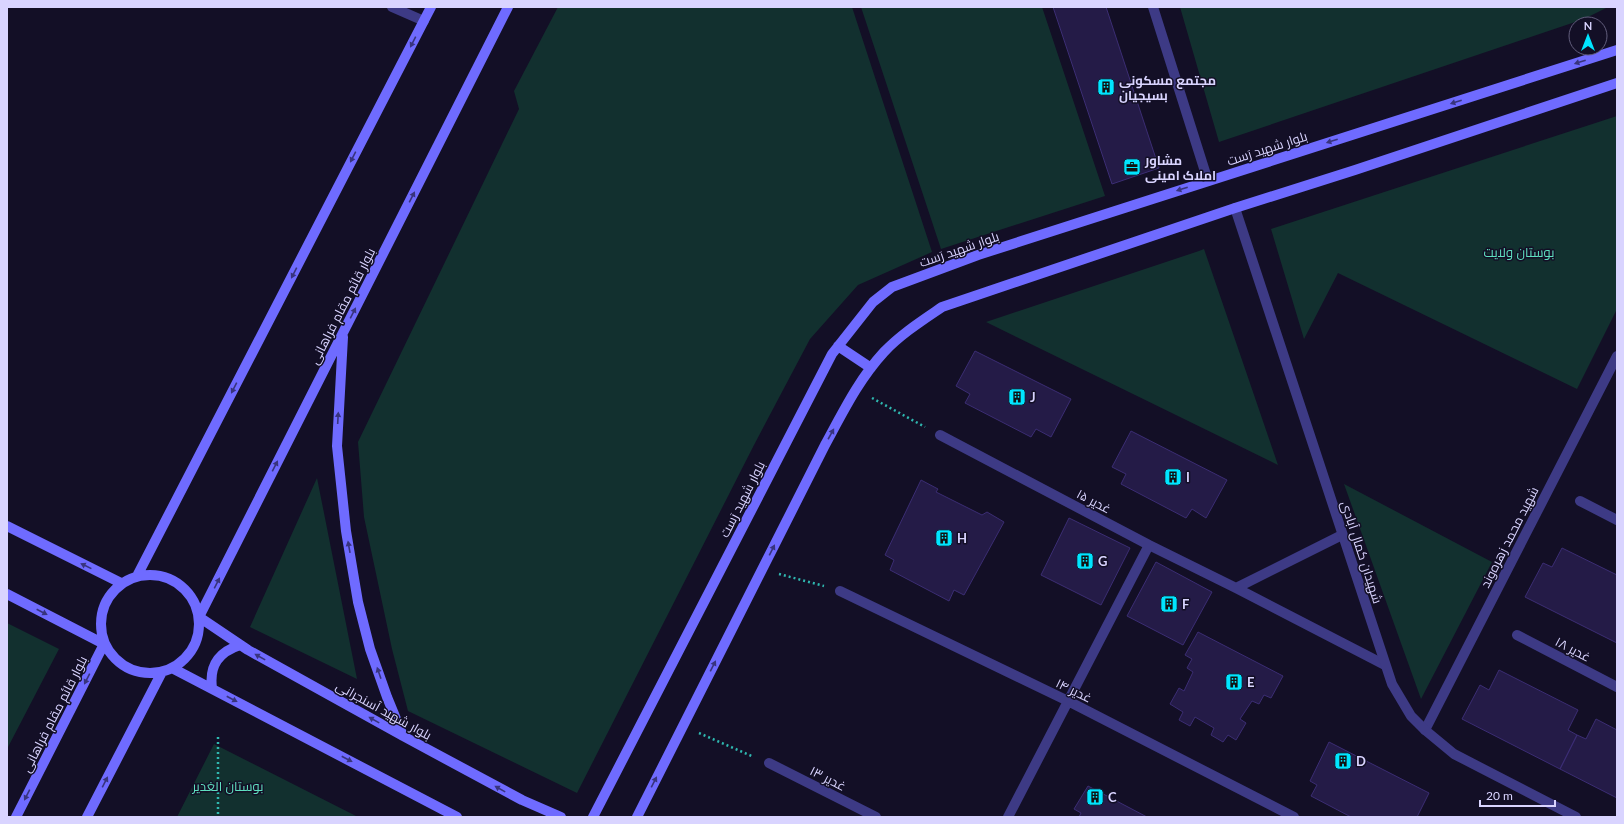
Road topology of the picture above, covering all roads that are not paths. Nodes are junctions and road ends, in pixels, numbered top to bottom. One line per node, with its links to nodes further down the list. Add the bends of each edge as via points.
1 (392, 7): 5 (street)
2 (431, 7): 5 (main road)
3 (508, 7): 10 (main road, بلوار قائم مقام فراهانی, one-way to 3)
4 (1153, 7): 8 (street)
5 (424, 21): 20 (main road, one-way to 20)
6 (1617, 50): 8 (main road, بلوار شهید رَست, one-way to 8)
7 (1617, 83): 9 (main road)
8 (1208, 181): 11 (main road, بلوار شهید رَست, one-way to 11, via 978,255 892,288 873,302)
9 (1235, 208): 13 (main road, via 942,307 900,337); 18 (street, شهیدان کمال آبادی)
10 (343, 332): 25 (main road, بلوار قائم مقام فراهانی, one-way to 10); 36 (main road, one-way to 10, via 370,649 358,602 346,531 337,446)
11 (838, 346): 13 (main road); 44 (main road, بلوار شهید رَست)
12 (1617, 356): 35 (street, شهید محمد زهره‌وند)
13 (871, 368): 45 (main road, one-way to 13, via 825,444 855,390)
14 (940, 434): 19 (street, غدیر ۱۵)
15 (1580, 501): 16 (street)
16 (1617, 520)
17 (7, 526): 21 (main road, one-way to 17)
18 (1342, 535): 22 (street); 29 (street, شهیدان کمال آبادی)
19 (1149, 545): 22 (street, غدیر ۱۵); 34 (street)
20 (137, 576): 21 (main road); 25 (main road, via 154,574 170,579 184,588 194,602)
21 (121, 583): 27 (main road, via 109,595 102,611 100,628)
22 (1236, 588): 29 (street, غدیر ۱۵)
23 (840, 591): 34 (street, غدیر ۱۴)
24 (7, 594): 27 (main road, one-way to 27)
25 (199, 617): 28 (main road, بلوار شهید آسنجرانی); 30 (main road, via 199,633 194,647)
26 (1517, 635): 32 (street, غدیر ۱۸)
27 (104, 644): 31 (main road, via 114,658 128,668 145,673); 39 (main road, بلوار قائم مقام فراهانی, one-way to 39)
28 (240, 645): 33 (main road, via 225,651 219,657 212,672); 36 (main road, بلوار شهید آسنجرانی, one-way to 28)
29 (1385, 665): 35 (street, شهیدان کمال آبادی, via 1392,684 1411,716)
30 (172, 668): 31 (main road); 33 (main road)
31 (162, 672): 40 (main road, one-way to 31)
32 (1617, 687)
33 (212, 688): 41 (main road, one-way to 41)
34 (1068, 701): 47 (street); 48 (street, غدیر ۱۴)
35 (1425, 730): 49 (street, شهیدان کمال آبادی, via 1454,754)
36 (402, 736): 38 (main road, بلوار شهید آسنجرانی, one-way to 36)
37 (769, 763): 46 (street, غدیر ۱۳)
38 (522, 800): 42 (main road, via 531,807); 43 (main road, بلوار شهید آسنجرانی)
39 (16, 817)
40 (86, 817)
41 (457, 817)
42 (536, 817)
43 (561, 817)
44 (593, 817)
45 (637, 817)
46 (876, 817)
47 (1008, 817)
48 (1294, 817)
49 (1576, 817)

